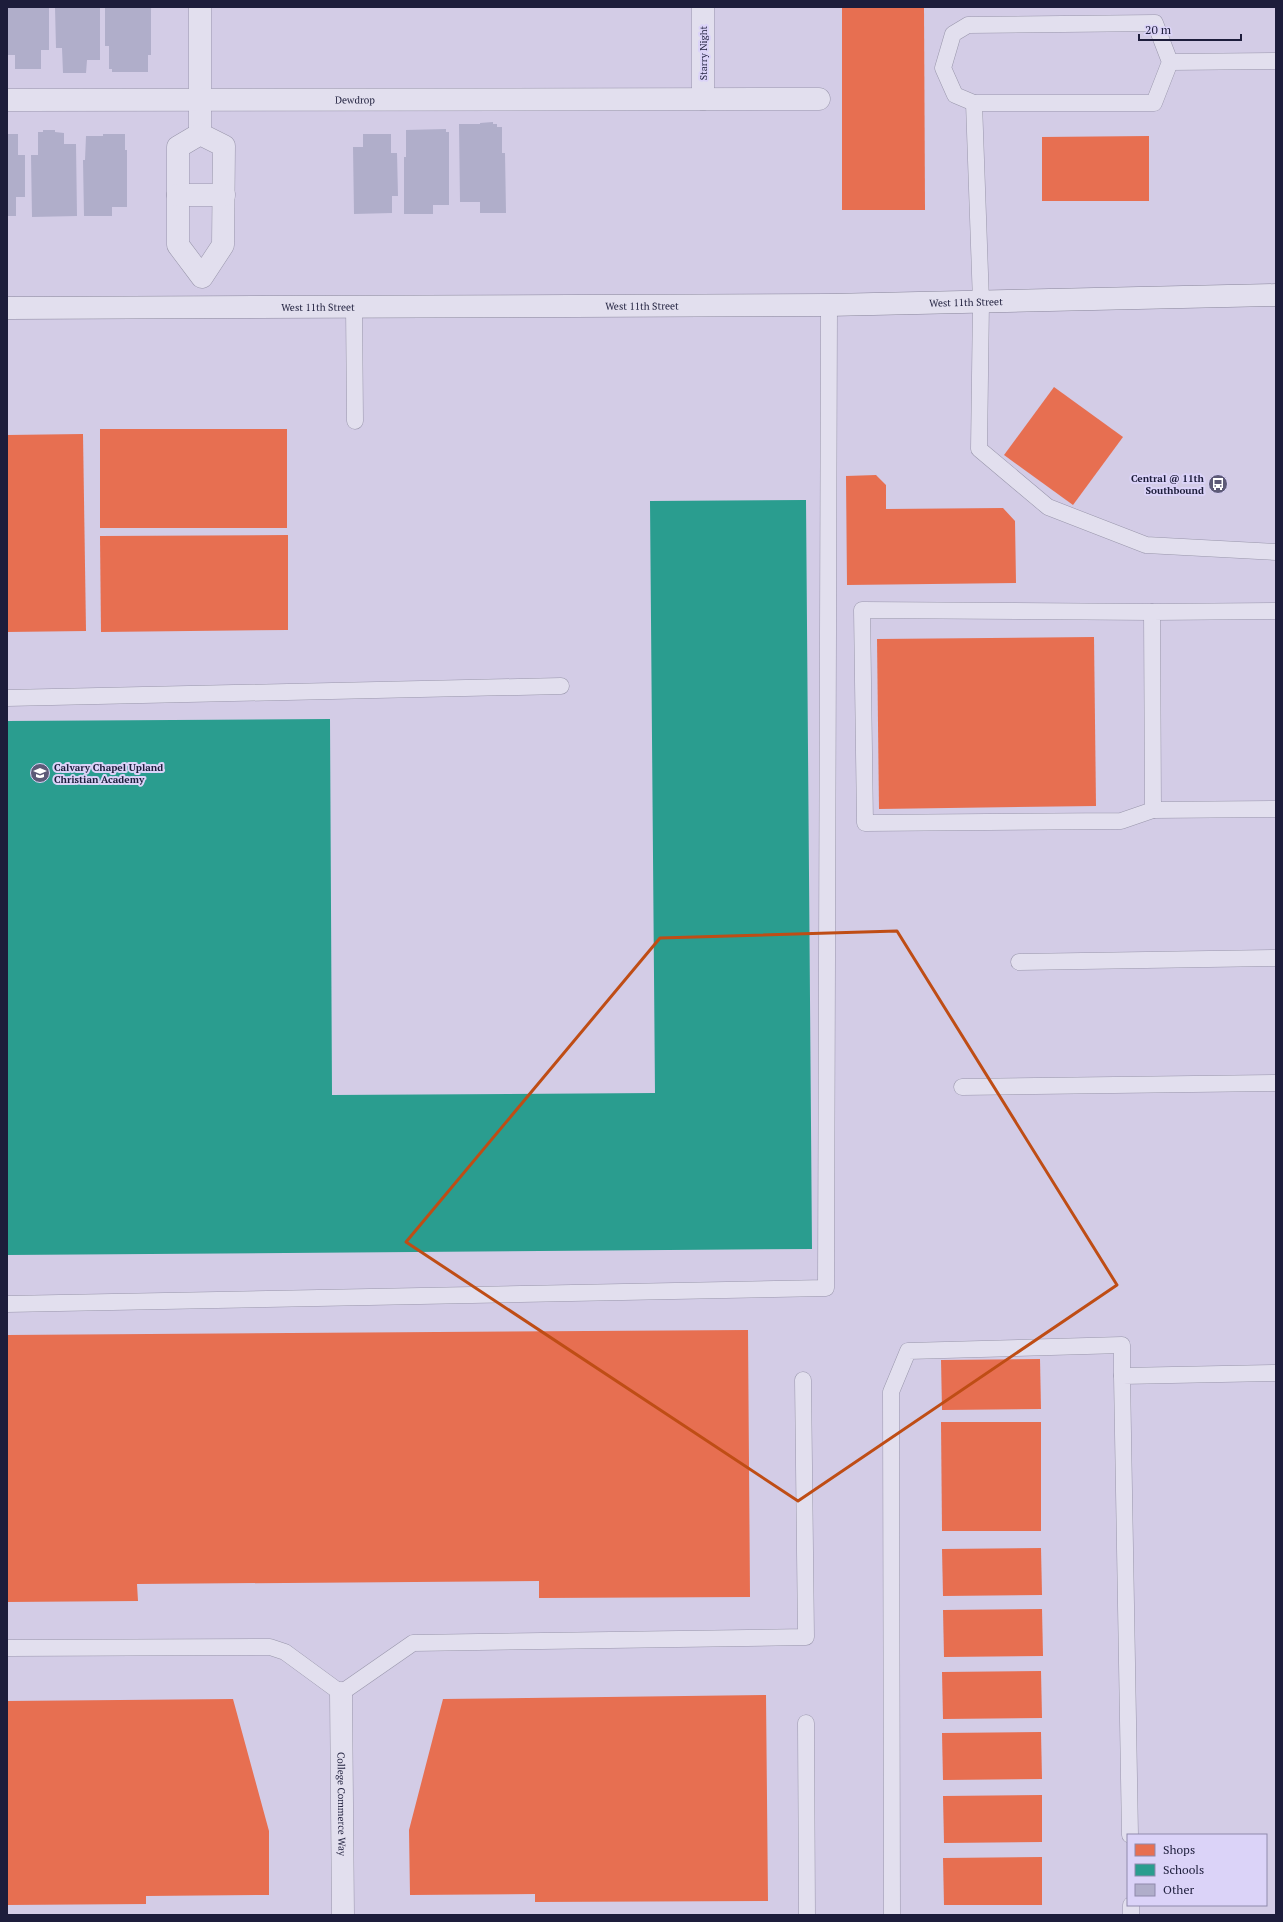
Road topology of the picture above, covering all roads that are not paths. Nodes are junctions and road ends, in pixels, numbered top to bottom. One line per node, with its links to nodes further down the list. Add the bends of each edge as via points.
1 (200, 7): 5 (street)
2 (703, 7): 6 (street, Starry Night)
3 (1276, 61): 4 (lane)
4 (1170, 62): 9 (lane, via 1154,103); 9 (lane, via 1155,23 968,25 953,34 943,68 955,95)
5 (201, 99): 6 (street, Dewdrop); 8 (street, Dewdrop); 10 (street)
6 (703, 99): 7 (street, Dewdrop)
7 (819, 99)
8 (7, 100)
9 (974, 103): 15 (lane)
10 (200, 134): 11 (street, via 178,148); 12 (street, via 224,146)
11 (178, 195): 12 (street); 13 (street, via 178,245)
12 (224, 195): 13 (street, via 223,245)
13 (202, 277): 18 (street)
14 (1276, 295): 15 (street, West 11th Street)
15 (981, 302): 16 (street, West 11th Street); 21 (lane, via 979,449 1048,507 1146,545)
16 (829, 305): 17 (street, West 11th Street); 32 (lane, via 826,1288)
17 (354, 306): 18 (street, West 11th Street); 20 (lane)
18 (202, 307): 19 (street, West 11th Street)
19 (7, 308)
20 (355, 422)
21 (1276, 552)
22 (1276, 611): 23 (lane)
23 (1152, 612): 27 (lane); 27 (lane, via 862,610 865,823 1121,821)
24 (561, 686): 25 (lane)
25 (7, 698)
26 (1276, 809): 27 (lane)
27 (1153, 810)
28 (1276, 958): 29 (lane)
29 (1019, 962)
30 (1276, 1084): 31 (lane)
31 (962, 1087)
32 (7, 1304)
33 (1276, 1373): 34 (lane)
34 (1122, 1376): 39 (lane); 42 (lane, via 1122,1345 908,1351 891,1392)
35 (803, 1380): 37 (lane, via 806,1637 412,1642)
36 (7, 1648): 37 (lane, via 270,1647 285,1652)
37 (341, 1693): 40 (street, College Commerce Way)
38 (806, 1724): 41 (lane)
39 (1130, 1834)
40 (343, 1915)
41 (807, 1915)
42 (892, 1915)

